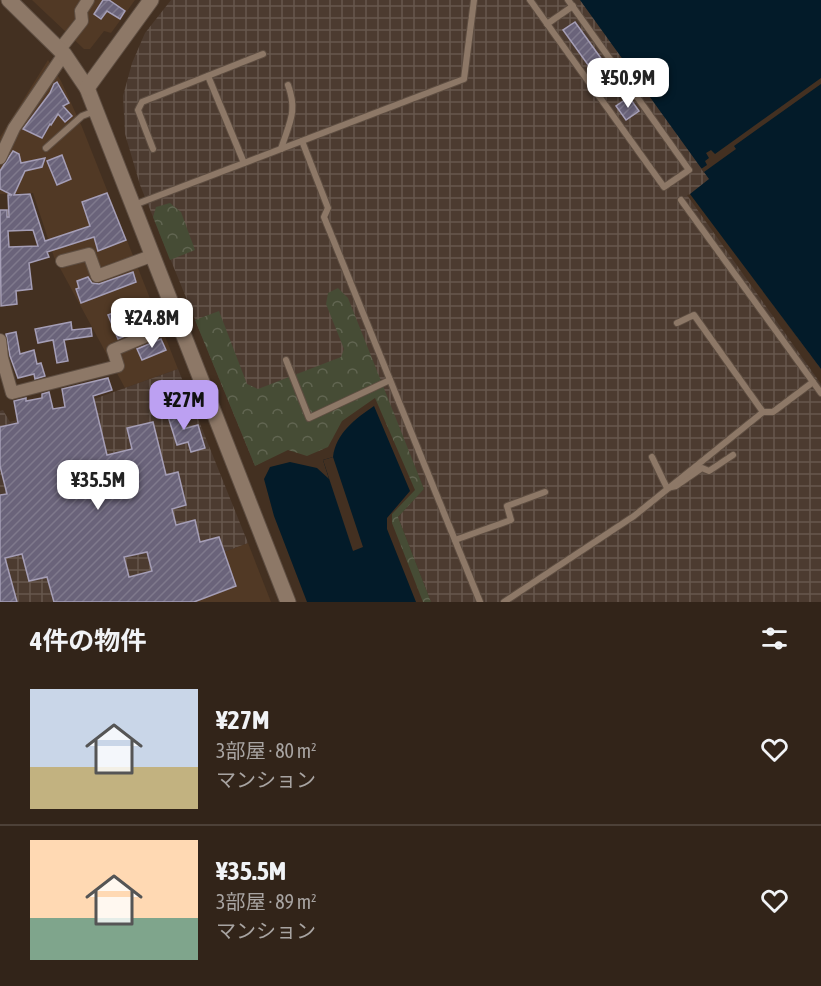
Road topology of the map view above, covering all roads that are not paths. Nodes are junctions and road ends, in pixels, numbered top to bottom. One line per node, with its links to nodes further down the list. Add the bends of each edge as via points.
1 (9, 0): 9 (street)
2 (88, 0): 9 (street, via 81,11 82,21)
3 (152, 0): 13 (street)
4 (474, 0): 15 (lane, via 464,79)
5 (530, 0): 8 (lane)
6 (568, 0): 7 (lane)
7 (573, 6): 8 (lane); 8 (lane, via 689,170 664,187)
8 (547, 24)
9 (62, 52): 13 (street); 19 (street, via 14,128)
10 (263, 54): 11 (lane)
11 (208, 76): 17 (lane, via 139,105); 20 (lane)
12 (288, 85): 18 (lane, via 294,110)
13 (87, 88): 14 (street)
14 (96, 110): 16 (lane, via 82,116); 22 (street)
15 (302, 141): 18 (lane); 29 (lane, via 328,208 324,217)
16 (46, 148)
17 (153, 149)
18 (281, 149): 20 (lane)
19 (0, 158)
20 (244, 163): 22 (lane)
21 (681, 200): 30 (lane)
22 (134, 205): 23 (street)
23 (151, 256): 24 (street, via 97,276 89,254); 25 (street)
24 (62, 261)
25 (178, 323): 27 (street, via 112,350 118,366 12,393); 38 (street)
26 (677, 323): 32 (lane, via 694,315)
27 (0, 340)
28 (286, 360): 29 (lane, via 309,418)
29 (390, 380): 37 (lane)
30 (813, 382): 31 (lane); 32 (lane, via 773,412)
31 (821, 393)
32 (762, 412): 35 (lane)
33 (733, 455): 35 (lane, via 709,471 702,468)
34 (652, 456): 35 (lane)
35 (667, 488): 40 (lane, via 634,516)
36 (545, 492): 37 (lane, via 507,506 511,520)
37 (455, 540): 39 (lane)
38 (288, 602)
39 (480, 602)
40 (504, 602)

